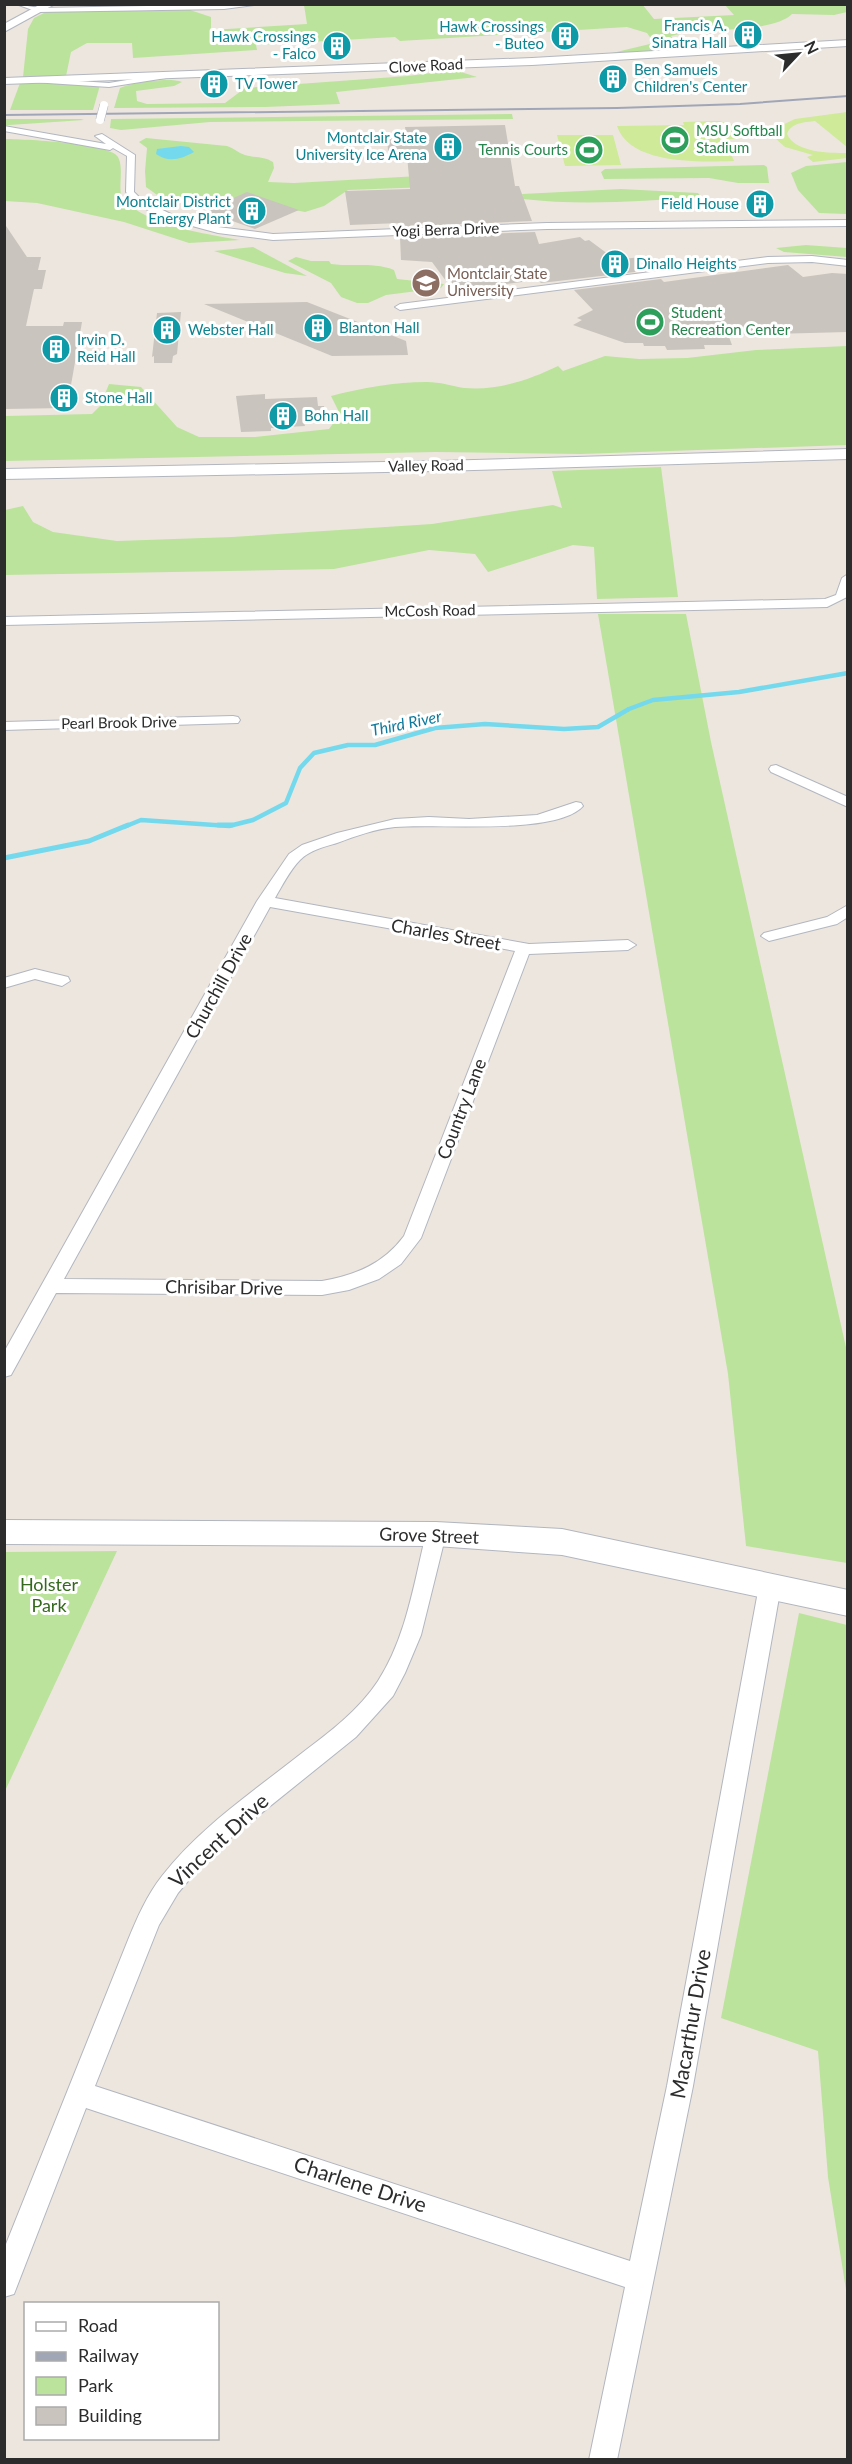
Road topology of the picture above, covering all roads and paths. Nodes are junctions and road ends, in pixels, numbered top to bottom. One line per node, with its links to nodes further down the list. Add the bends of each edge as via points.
1 (20, 4): 4 (street)
2 (50, 4): 4 (street)
3 (258, 4): 4 (street)
4 (38, 10): 5 (street)
5 (4, 30)
6 (848, 43): 8 (street, Clove Road)
7 (4, 81): 8 (street, Clove Road)
8 (110, 81): 11 (street, bridge)
9 (4, 128): 10 (street)
10 (24, 131): 11 (street); 12 (street, via 100,144)
11 (99, 136): 12 (street)
12 (128, 153): 13 (street, Yogi Berra Drive, via 132,161 130,192 139,203 179,219 247,236 557,226)
13 (848, 223)
14 (848, 263): 15 (street, via 768,260)
15 (400, 307)
16 (848, 454): 17 (street, Valley Road)
17 (4, 474)
18 (847, 581): 19 (street, McCosh Road, via 841,597 827,603)
19 (4, 621)
20 (233, 720): 21 (street, Pearl Brook Drive)
21 (4, 726)
22 (776, 769): 23 (street)
23 (848, 803)
24 (576, 806): 25 (street, Churchill Drive, via 537,819 395,823 342,836 294,856)
25 (266, 901): 29 (street, Charles Street); 33 (street, Churchill Drive)
26 (848, 910): 27 (street, via 832,921)
27 (769, 936)
28 (628, 945): 29 (street, Charles Street)
29 (524, 948): 32 (street, Country Lane, via 412,1238)
30 (62, 981): 31 (street, via 35,974)
31 (4, 983)
32 (390, 1263): 33 (street, Chrisibar Drive, via 360,1281 322,1288)
33 (52, 1286): 34 (street, Churchill Drive)
34 (4, 1370)
35 (4, 1532): 36 (street, Grove Street)
36 (436, 1534): 37 (street, Grove Street, via 562,1542); 39 (street, Vincent Drive, via 400,1660 386,1688 357,1723 238,1818 175,1878 157,1902 144,1931)
37 (770, 1586): 38 (street, Grove Street); 40 (street, Macarthur Drive, via 680,2086)
38 (848, 1604)
39 (79, 2093): 40 (street, Charlene Drive); 41 (street, Vincent Drive)
40 (640, 2277): 42 (street, Macarthur Drive)
41 (4, 2284)
42 (603, 2460)

